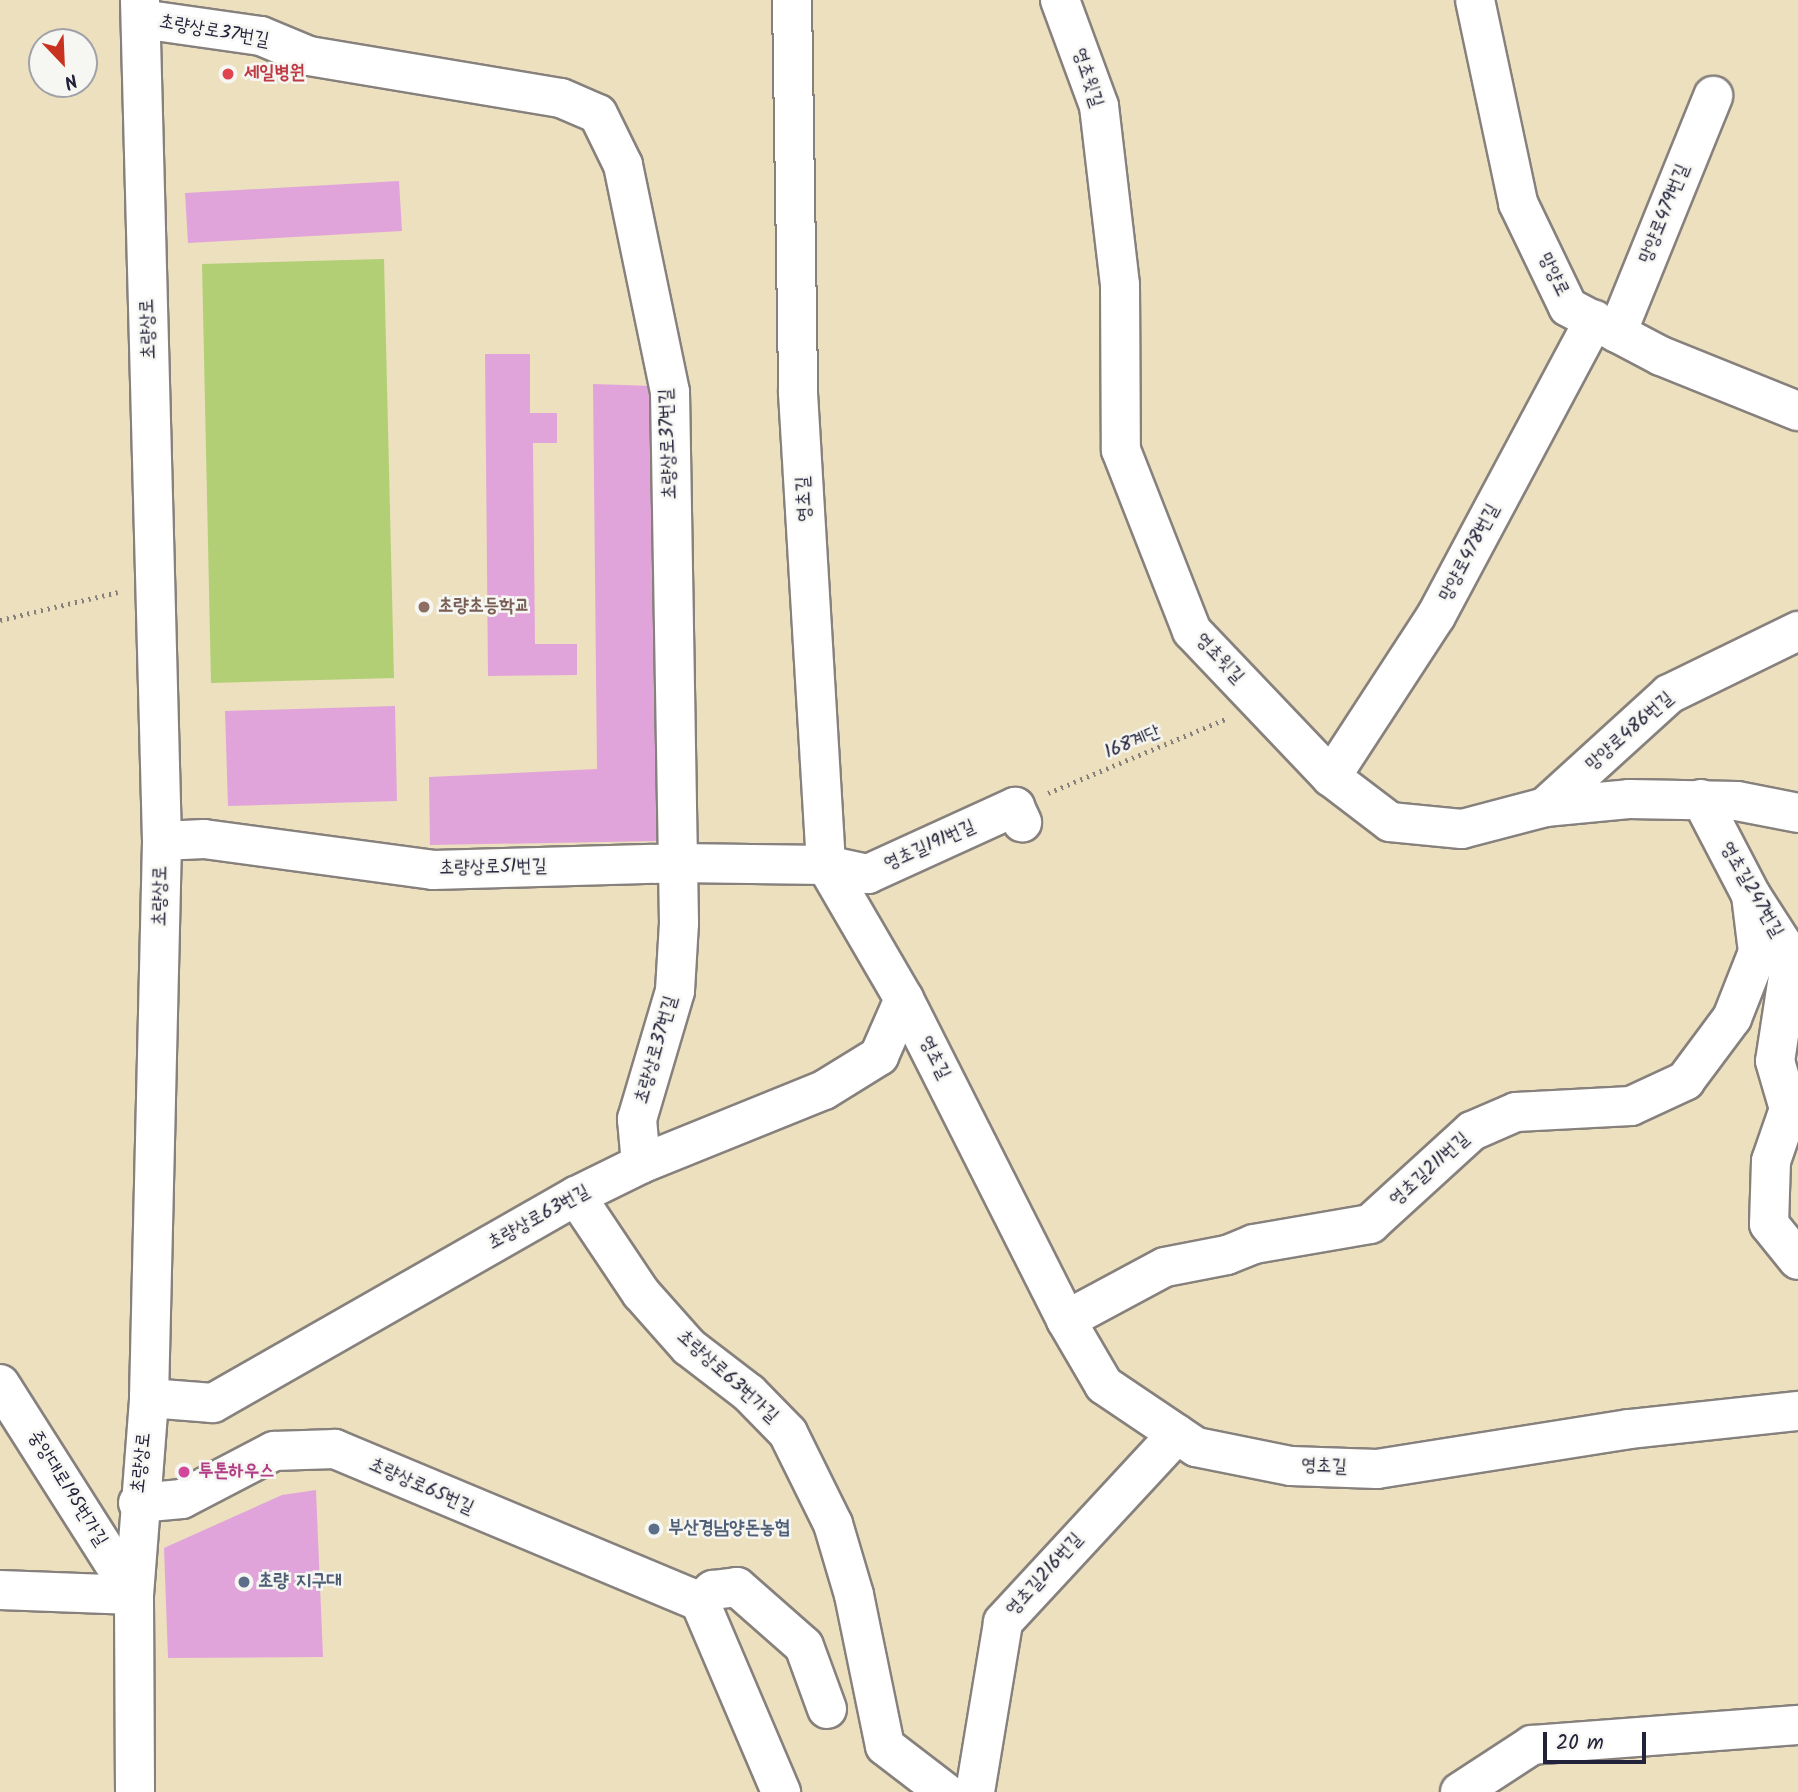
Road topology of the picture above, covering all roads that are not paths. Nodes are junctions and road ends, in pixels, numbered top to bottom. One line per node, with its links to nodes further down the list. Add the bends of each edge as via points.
1 (792, 0): 16 (street, 영초길, via 799,393)
2 (1060, 0): 9 (street, 영초윗길, via 1099,106 1120,285 1121,450 1192,631)
3 (1475, 0): 6 (street, 망양로, via 1518,202 1568,307)
4 (140, 10): 14 (street, 초량상로); 15 (street, 초량상로37번길, via 261,36 309,56 561,98 598,114 623,165 670,392)
5 (1713, 96): 6 (street, 망양로479번길)
6 (1605, 327): 7 (street, 망양로, via 1661,356); 9 (street, 망양로478번길, via 1436,617)
7 (1798, 411)
8 (1798, 631): 11 (street, 망양로486번길, via 1669,694)
9 (1331, 777): 11 (street, 영초윗길, via 1390,822 1462,829)
10 (1701, 799): 11 (street, 영초윗길, via 1629,799); 12 (street, 영초윗길); 17 (street, 영초길247번길)
11 (1545, 807)
12 (1798, 813)
13 (1018, 814): 16 (street, 영초길191번길, via 868,874)
14 (162, 841): 15 (street, 초량상로51번길, via 204,839 433,870); 24 (street, 초량상로)
15 (677, 863): 16 (street, 초량상로51번길); 19 (street, 초량상로37번길, via 675,991 637,1119)
16 (827, 865): 18 (street, 영초길)
17 (1751, 895): 21 (street, 영초길247번길, via 1791,957 1775,1061 1789,1109 1771,1161 1769,1224); 22 (street, 영초길211번길, via 1758,952 1732,1018 1685,1081 1631,1106 1517,1112 1472,1131 1370,1224 1254,1244 1227,1255 1165,1267)
18 (904, 999): 19 (street, 초량상로63번길, via 879,1056 824,1090); 22 (street, 영초길)
19 (641, 1164): 20 (street, 초량상로63번길)
20 (576, 1196): 24 (street, 초량상로63번길, via 213,1404); 35 (street, 초량상로63번가길, via 641,1293 681,1338 749,1392 789,1433 833,1524 854,1595 885,1746)
21 (1798, 1260)
22 (1066, 1320): 26 (street, 영초길, via 1104,1385)
23 (0, 1384): 29 (street, 중앙대로195번가길)
24 (149, 1398): 27 (street, 초량상로)
25 (1798, 1411): 26 (street, 영초길, via 1669,1423 1377,1469 1291,1466 1196,1447)
26 (1177, 1434): 36 (street, 영초길216번길, via 1003,1622)
27 (138, 1503): 29 (street, 초량상로); 30 (street, 초량상로65번길, via 182,1499 274,1451 335,1449)
28 (0, 1590): 29 (street)
29 (134, 1595): 33 (street, 초량상로)
30 (700, 1602): 31 (street, via 713,1590 737,1587 804,1646); 34 (street)
31 (827, 1709)
32 (1798, 1725): 37 (street, via 1532,1745)
33 (135, 1792)
34 (781, 1792)
35 (945, 1792)
36 (975, 1792)
37 (1460, 1792)

